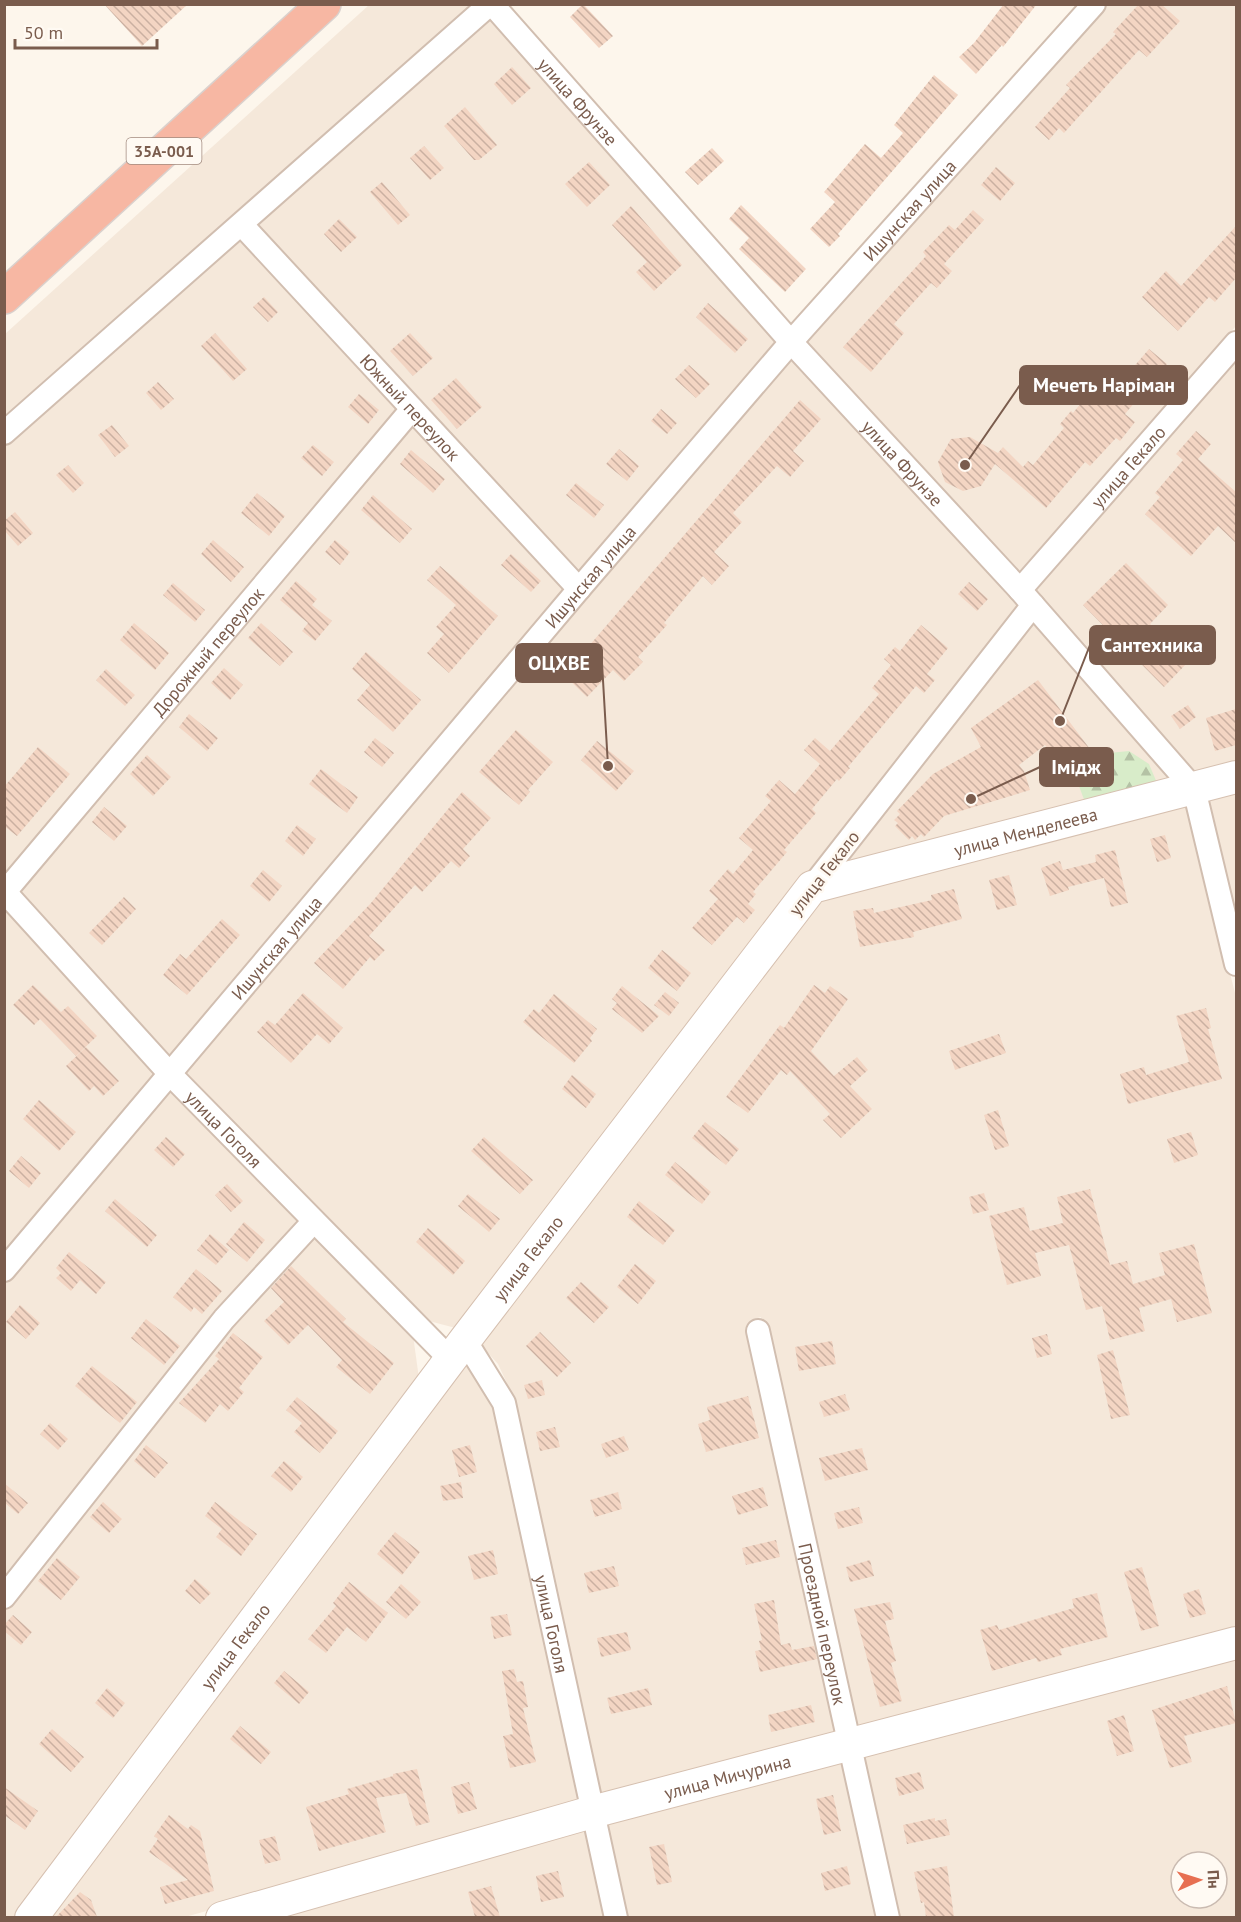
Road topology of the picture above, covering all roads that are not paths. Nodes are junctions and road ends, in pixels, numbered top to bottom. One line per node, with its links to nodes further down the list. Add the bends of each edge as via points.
1 (324, 4): 5 (highway, 35А-001)
2 (491, 4): 4 (street); 6 (street, улица Фрунзе)
3 (1094, 4): 6 (street, Ишунская улица)
4 (242, 225): 8 (street, Южный переулок); 9 (street)
5 (4, 297)
6 (791, 342): 10 (street, Ишунская улица); 11 (street, улица Фрунзе)
7 (1236, 343): 11 (street, улица Гекало)
8 (412, 409): 10 (street, Южный переулок); 15 (street, Дорожный переулок)
9 (4, 433)
10 (579, 589): 17 (street, Ишунская улица)
11 (1026, 597): 13 (street, улица Фрунзе); 14 (street, улица Гекало)
12 (1236, 777): 13 (main road, улица Менделеева)
13 (1194, 789): 14 (main road, улица Менделеева); 16 (street, улица Фрунзе)
14 (812, 887): 21 (main road, улица Гекало)
15 (5, 892): 17 (street, улица Гоголя)
16 (1236, 964)
17 (171, 1074): 18 (street, улица Гоголя); 19 (street, Ишунская улица)
18 (314, 1221): 21 (street, улица Гоголя); 22 (street, via 224,1319)
19 (4, 1270)
20 (758, 1331): 24 (street, Проездной переулок)
21 (458, 1350): 25 (street, улица Гоголя, via 504,1403); 26 (main road, улица Гекало)
22 (4, 1597)
23 (1236, 1643): 24 (main road, улица Мичурина)
24 (850, 1746): 25 (main road, улица Мичурина); 29 (street, Проездной переулок)
25 (592, 1812): 27 (main road, улица Мичурина); 28 (street, улица Гоголя)
26 (31, 1917)
27 (222, 1917)
28 (616, 1917)
29 (888, 1917)

